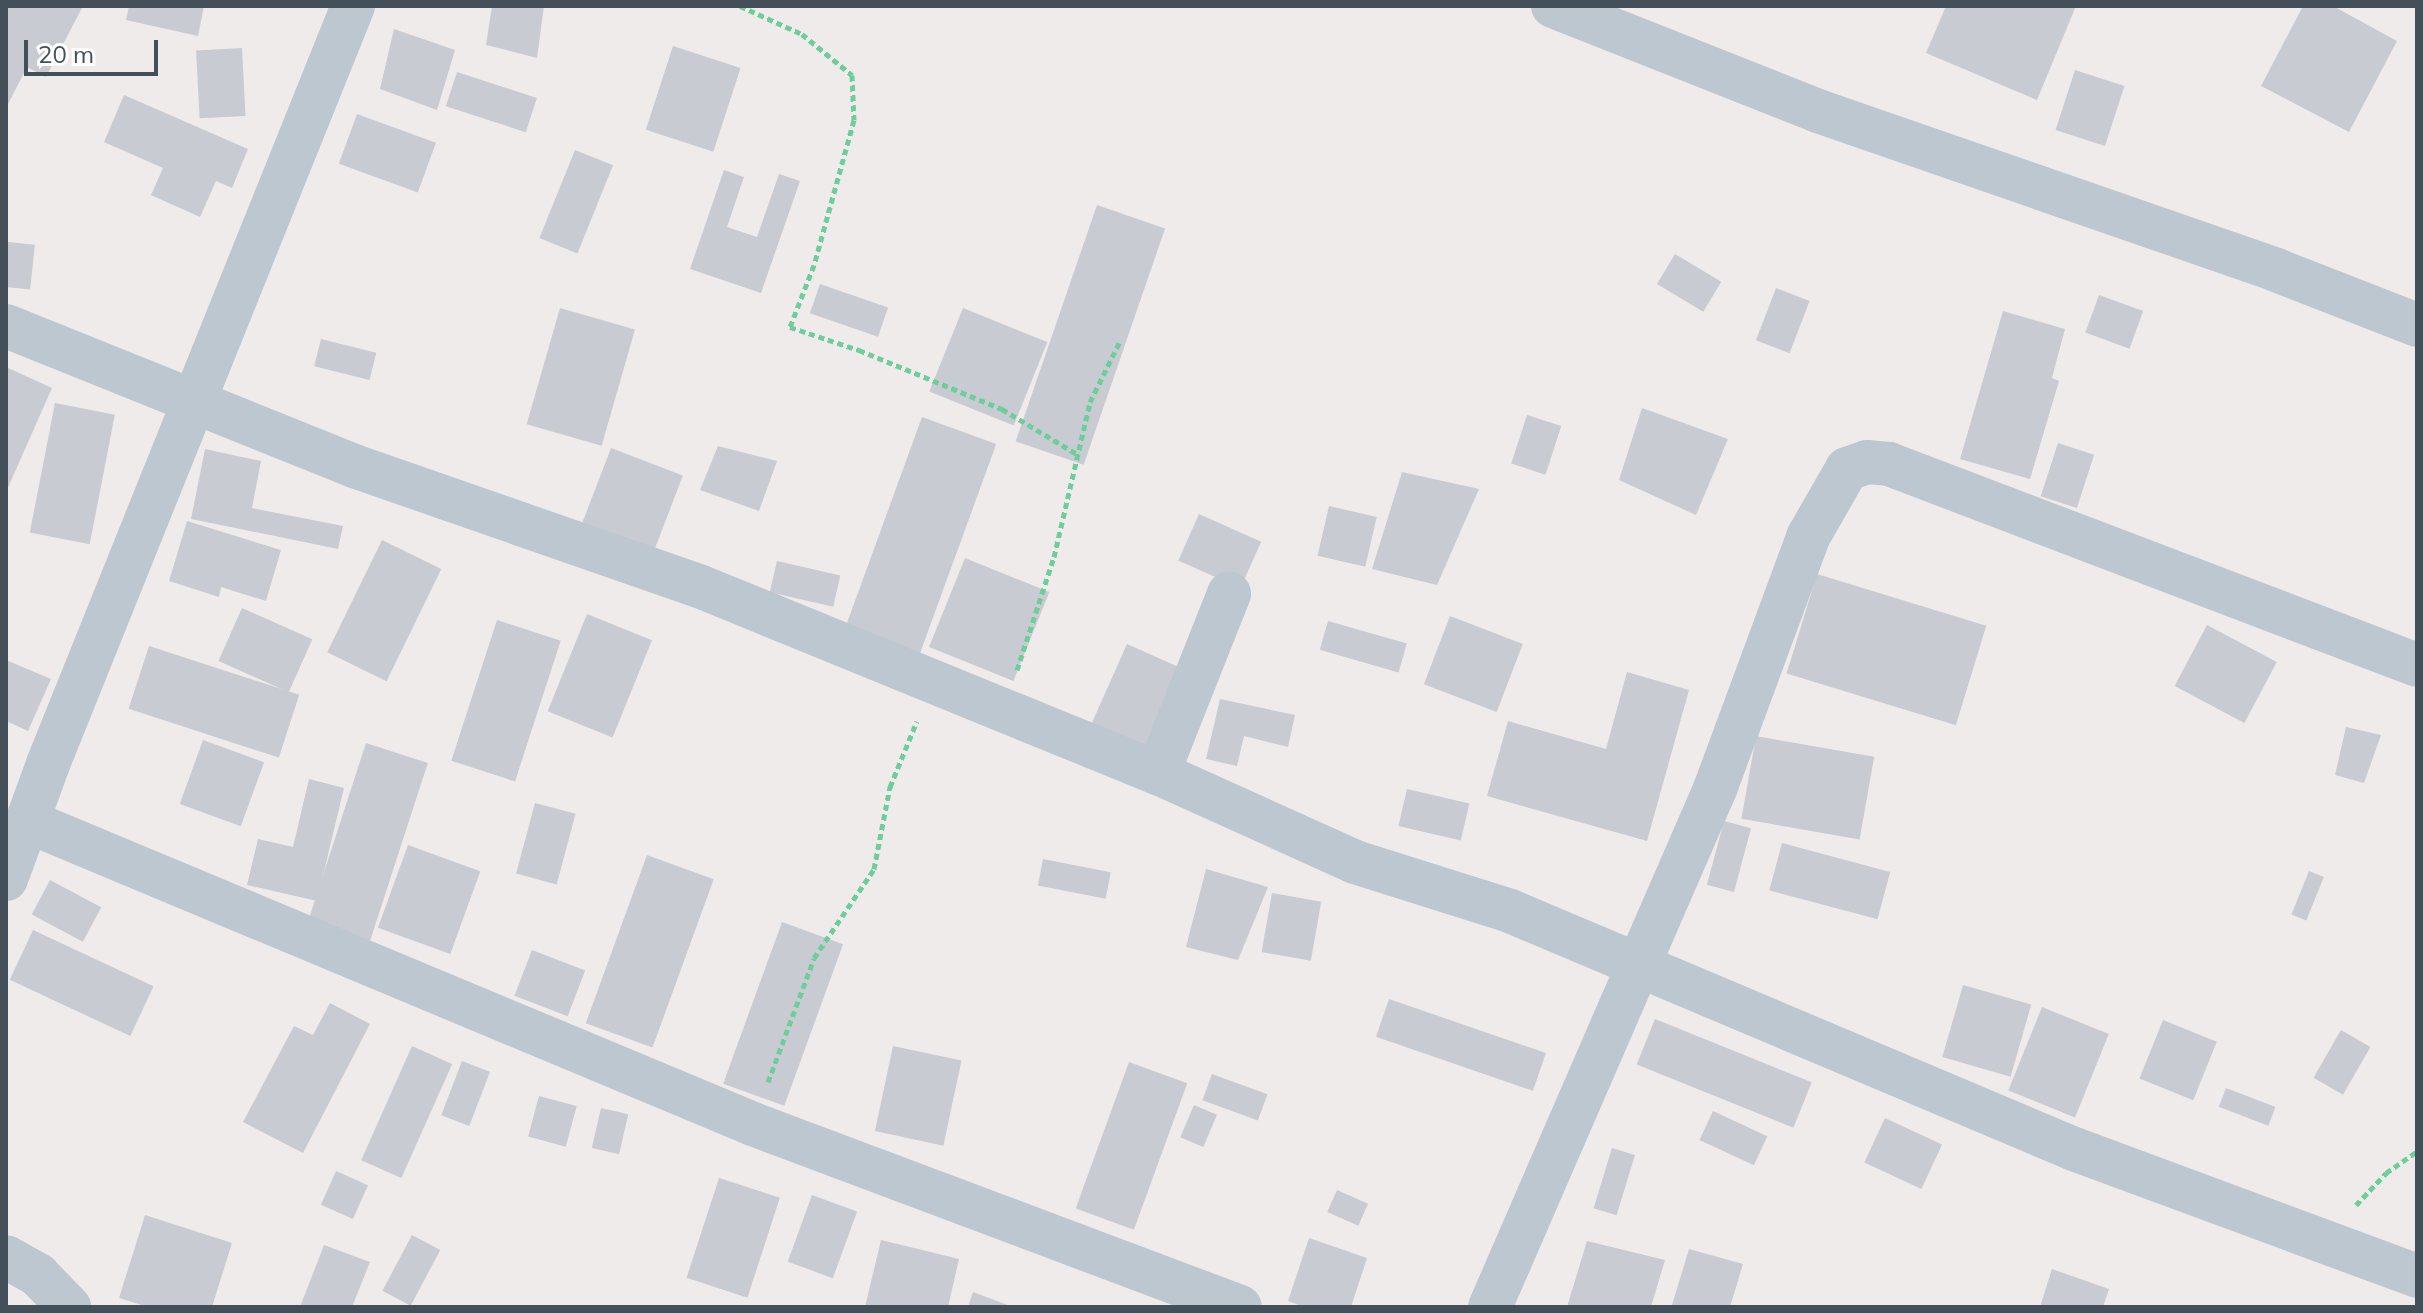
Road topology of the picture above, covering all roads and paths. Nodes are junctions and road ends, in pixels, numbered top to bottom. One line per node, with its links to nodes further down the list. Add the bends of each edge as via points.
1 (353, 6): 7 (street)
2 (740, 6): 8 (path, via 802,34 852,75 854,120 814,265 790,327 1002,409)
3 (1553, 6): 4 (street, via 1818,111 2276,270)
4 (2417, 325)
5 (6, 326): 7 (street)
6 (1119, 343): 8 (path, via 1090,402)
7 (192, 403): 11 (street, via 354,466 699,586); 14 (street)
8 (1077, 454): 12 (path, via 1054,557)
9 (1229, 594): 13 (street)
10 (2417, 665): 16 (street, via 1889,464 1867,462 1847,469 1808,537 1715,789)
11 (933, 683): 12 (street); 17 (path, via 890,787 874,869 814,958)
12 (1002, 712): 13 (street)
13 (1158, 773): 16 (street, via 1355,862 1510,911)
14 (27, 821): 15 (street); 17 (street)
15 (6, 879)
16 (1638, 962): 19 (street, via 2074,1149); 24 (street)
17 (753, 1124): 23 (street)
18 (2417, 1151): 19 (path, via 2360,1198)
19 (2332, 1244): 21 (street)
20 (6, 1257): 22 (street, via 38,1275)
21 (2417, 1276)
22 (69, 1307)
23 (1240, 1307)
24 (1490, 1307)

